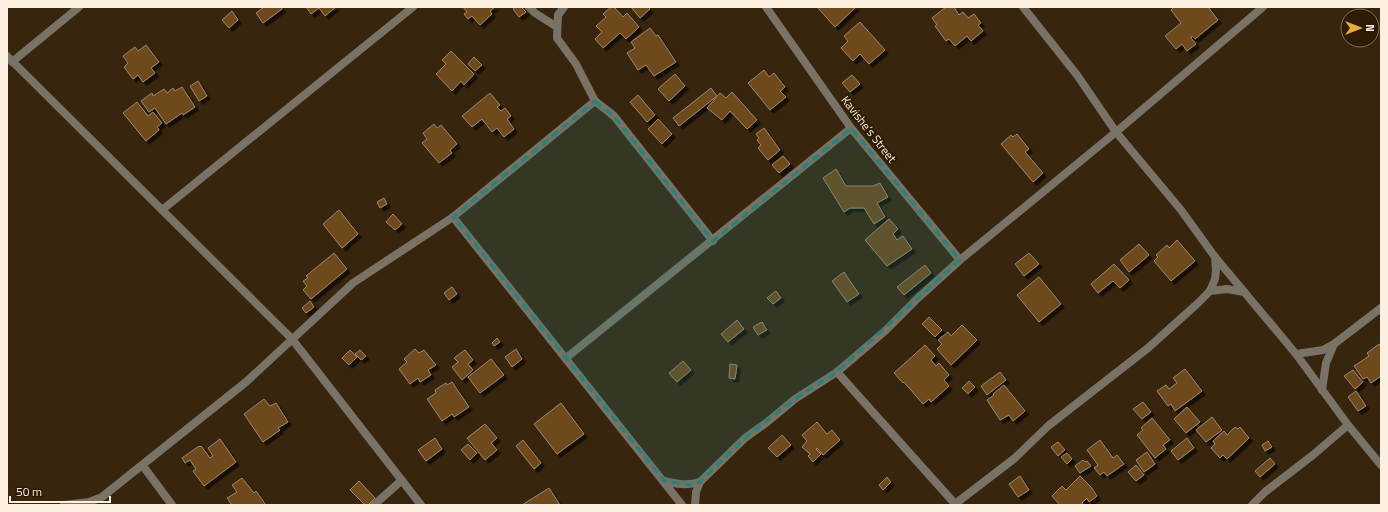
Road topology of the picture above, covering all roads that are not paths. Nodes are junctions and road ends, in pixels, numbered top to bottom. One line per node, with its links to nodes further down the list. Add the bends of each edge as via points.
1 (79, 7): 9 (street)
2 (413, 7): 13 (street)
3 (529, 7): 8 (street)
4 (564, 7): 8 (street, via 558,15)
5 (766, 7): 11 (street, Kavishe’s Street)
6 (1023, 7): 12 (street, via 1077,75)
7 (1259, 8): 12 (street)
8 (557, 27): 10 (street, via 557,38 576,64)
9 (10, 59): 13 (street)
10 (595, 101): 14 (street); 15 (street, via 614,116)
11 (851, 128): 15 (street); 17 (street, Kavishe’s Street)
12 (1116, 132): 16 (street, via 1181,210); 17 (street)
13 (162, 210): 21 (street)
14 (453, 217): 21 (street, via 353,283); 24 (street)
15 (713, 241): 24 (street)
16 (1215, 257): 18 (street, via 1215,279); 19 (street)
17 (960, 260): 25 (street, via 885,331)
18 (1210, 291): 19 (street, via 1228,289); 33 (street, via 1148,348 1048,426 1015,458)
19 (1244, 292): 23 (street)
20 (1381, 308): 22 (street)
21 (292, 339): 29 (street, via 246,382); 30 (street)
22 (1334, 344): 23 (street, via 1323,350); 26 (street, via 1326,363)
23 (1296, 354): 26 (street)
24 (566, 358): 31 (street)
25 (837, 372): 32 (street, via 795,399 745,438); 33 (street)
26 (1322, 390): 27 (street)
27 (1348, 425): 28 (street); 40 (street)
28 (1381, 465)
29 (143, 466): 34 (street, via 102,497 89,502); 35 (street)
30 (402, 480): 36 (street); 37 (street)
31 (664, 481): 32 (street, via 681,485); 38 (street)
32 (700, 482): 39 (street)
33 (955, 504)
34 (64, 505)
35 (172, 505)
36 (374, 505)
37 (421, 505)
38 (682, 505)
39 (695, 505)
40 (1252, 505)

